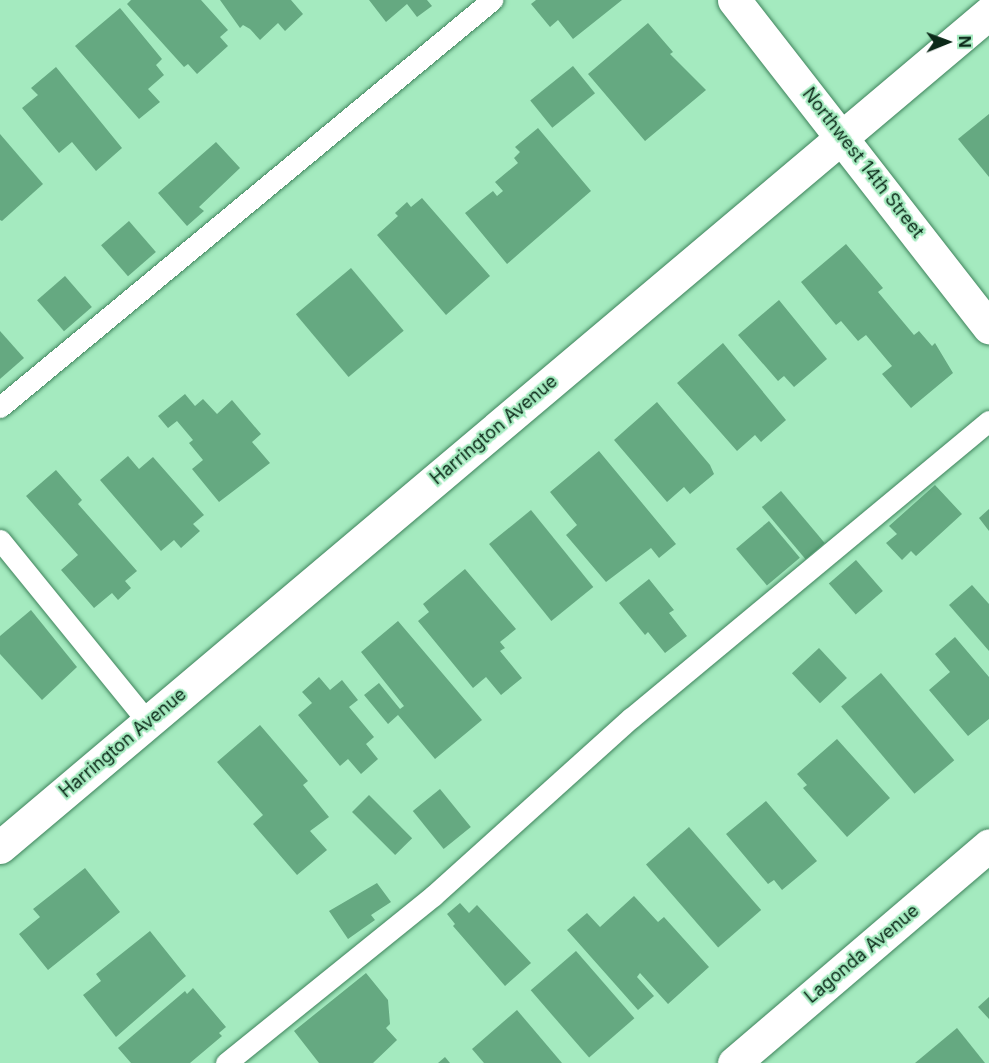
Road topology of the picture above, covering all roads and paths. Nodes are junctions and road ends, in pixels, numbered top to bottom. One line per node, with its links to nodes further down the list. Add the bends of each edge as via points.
1 (492, 0): 6 (lane)
2 (734, 0): 4 (street, Northwest 14th Street)
3 (989, 13): 4 (street, Harrington Avenue)
4 (842, 136): 5 (street, Northwest 14th Street); 9 (street, Harrington Avenue)
5 (989, 327)
6 (0, 407)
7 (989, 421): 12 (lane, via 631,718 433,896)
8 (0, 540): 9 (lane)
9 (148, 722): 11 (street, Harrington Avenue)
10 (989, 845): 13 (street, Lagonda Avenue)
11 (0, 847)
12 (226, 1063)
13 (734, 1063)

